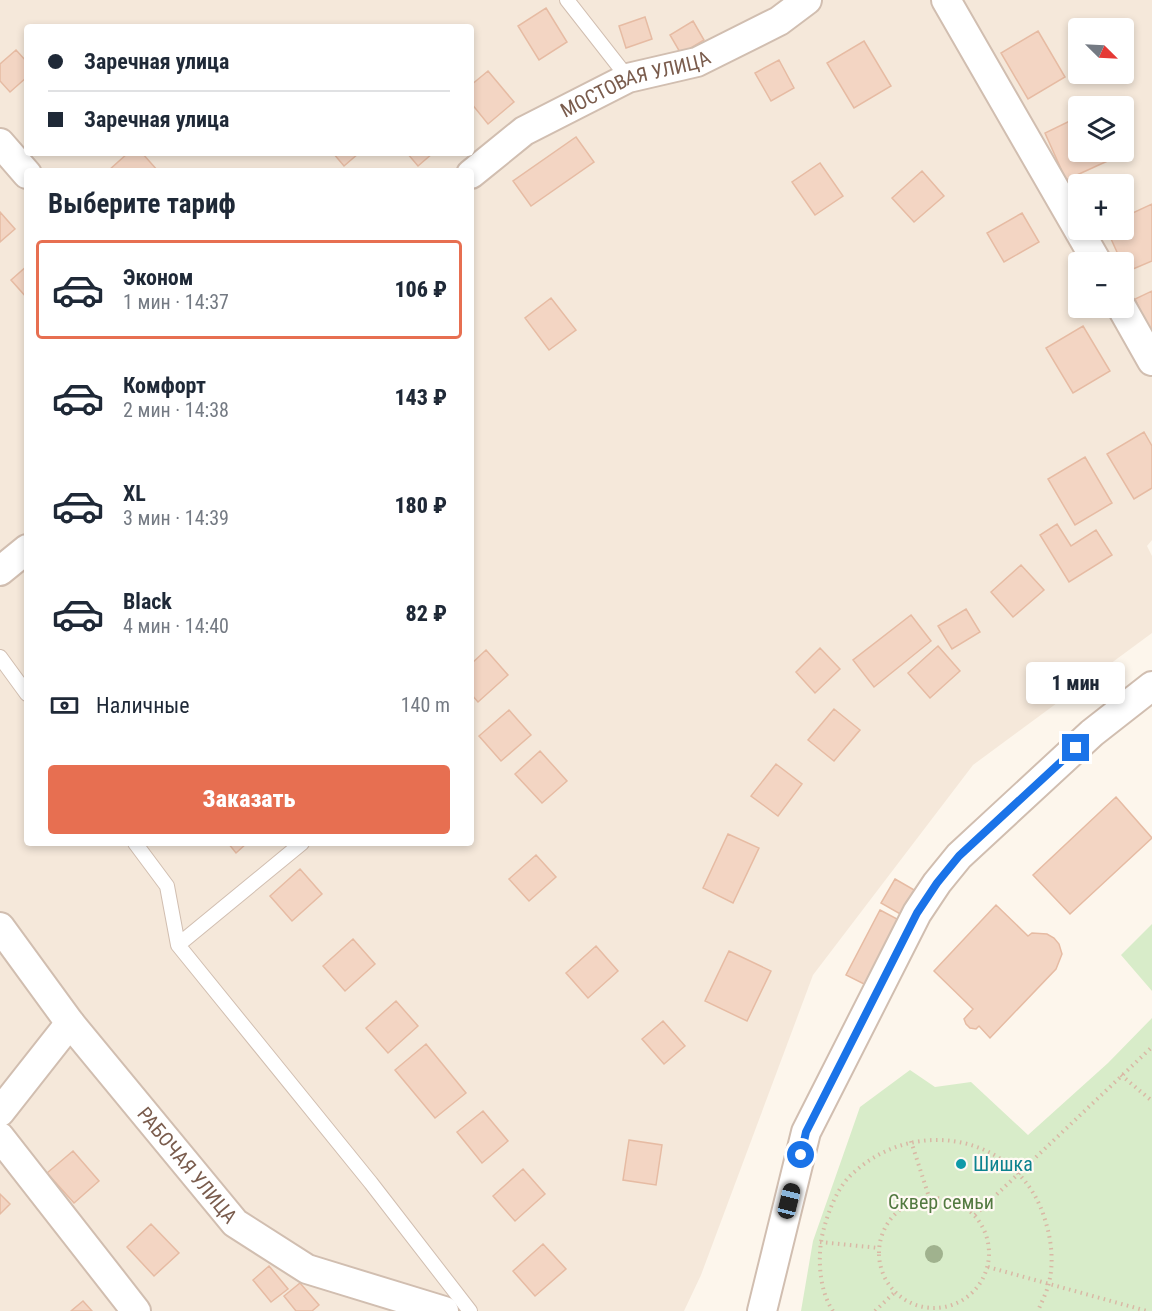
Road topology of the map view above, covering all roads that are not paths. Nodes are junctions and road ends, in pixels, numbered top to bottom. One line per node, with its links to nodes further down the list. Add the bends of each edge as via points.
1 (567, 0): 4 (lane)
2 (807, 0): 4 (street, МОСТОВАЯ УЛИЦА, via 779,21 697,62)
3 (946, 0): 8 (street)
4 (628, 78): 7 (street, МОСТОВАЯ УЛИЦА, via 524,131)
5 (0, 143): 6 (street)
6 (24, 171)
7 (474, 172)
8 (1091, 252)
9 (1128, 318): 10 (street)
10 (1152, 361)
11 (24, 551): 12 (street)
12 (0, 571)
13 (0, 657): 15 (lane)
14 (1152, 686): 26 (street, via 1092,733 959,856 917,913 806,1132)
15 (24, 690)
16 (137, 846): 19 (lane, via 167,886)
17 (298, 846): 19 (lane)
18 (0, 927): 20 (street, РАБОЧАЯ УЛИЦА)
19 (178, 945): 25 (lane, via 372,1183)
20 (70, 1023): 21 (street); 24 (street, РАБОЧАЯ УЛИЦА, via 236,1223 307,1269)
21 (0, 1112)
22 (0, 1137): 23 (street)
23 (136, 1311)
24 (444, 1311)
25 (470, 1311)
26 (762, 1311)

